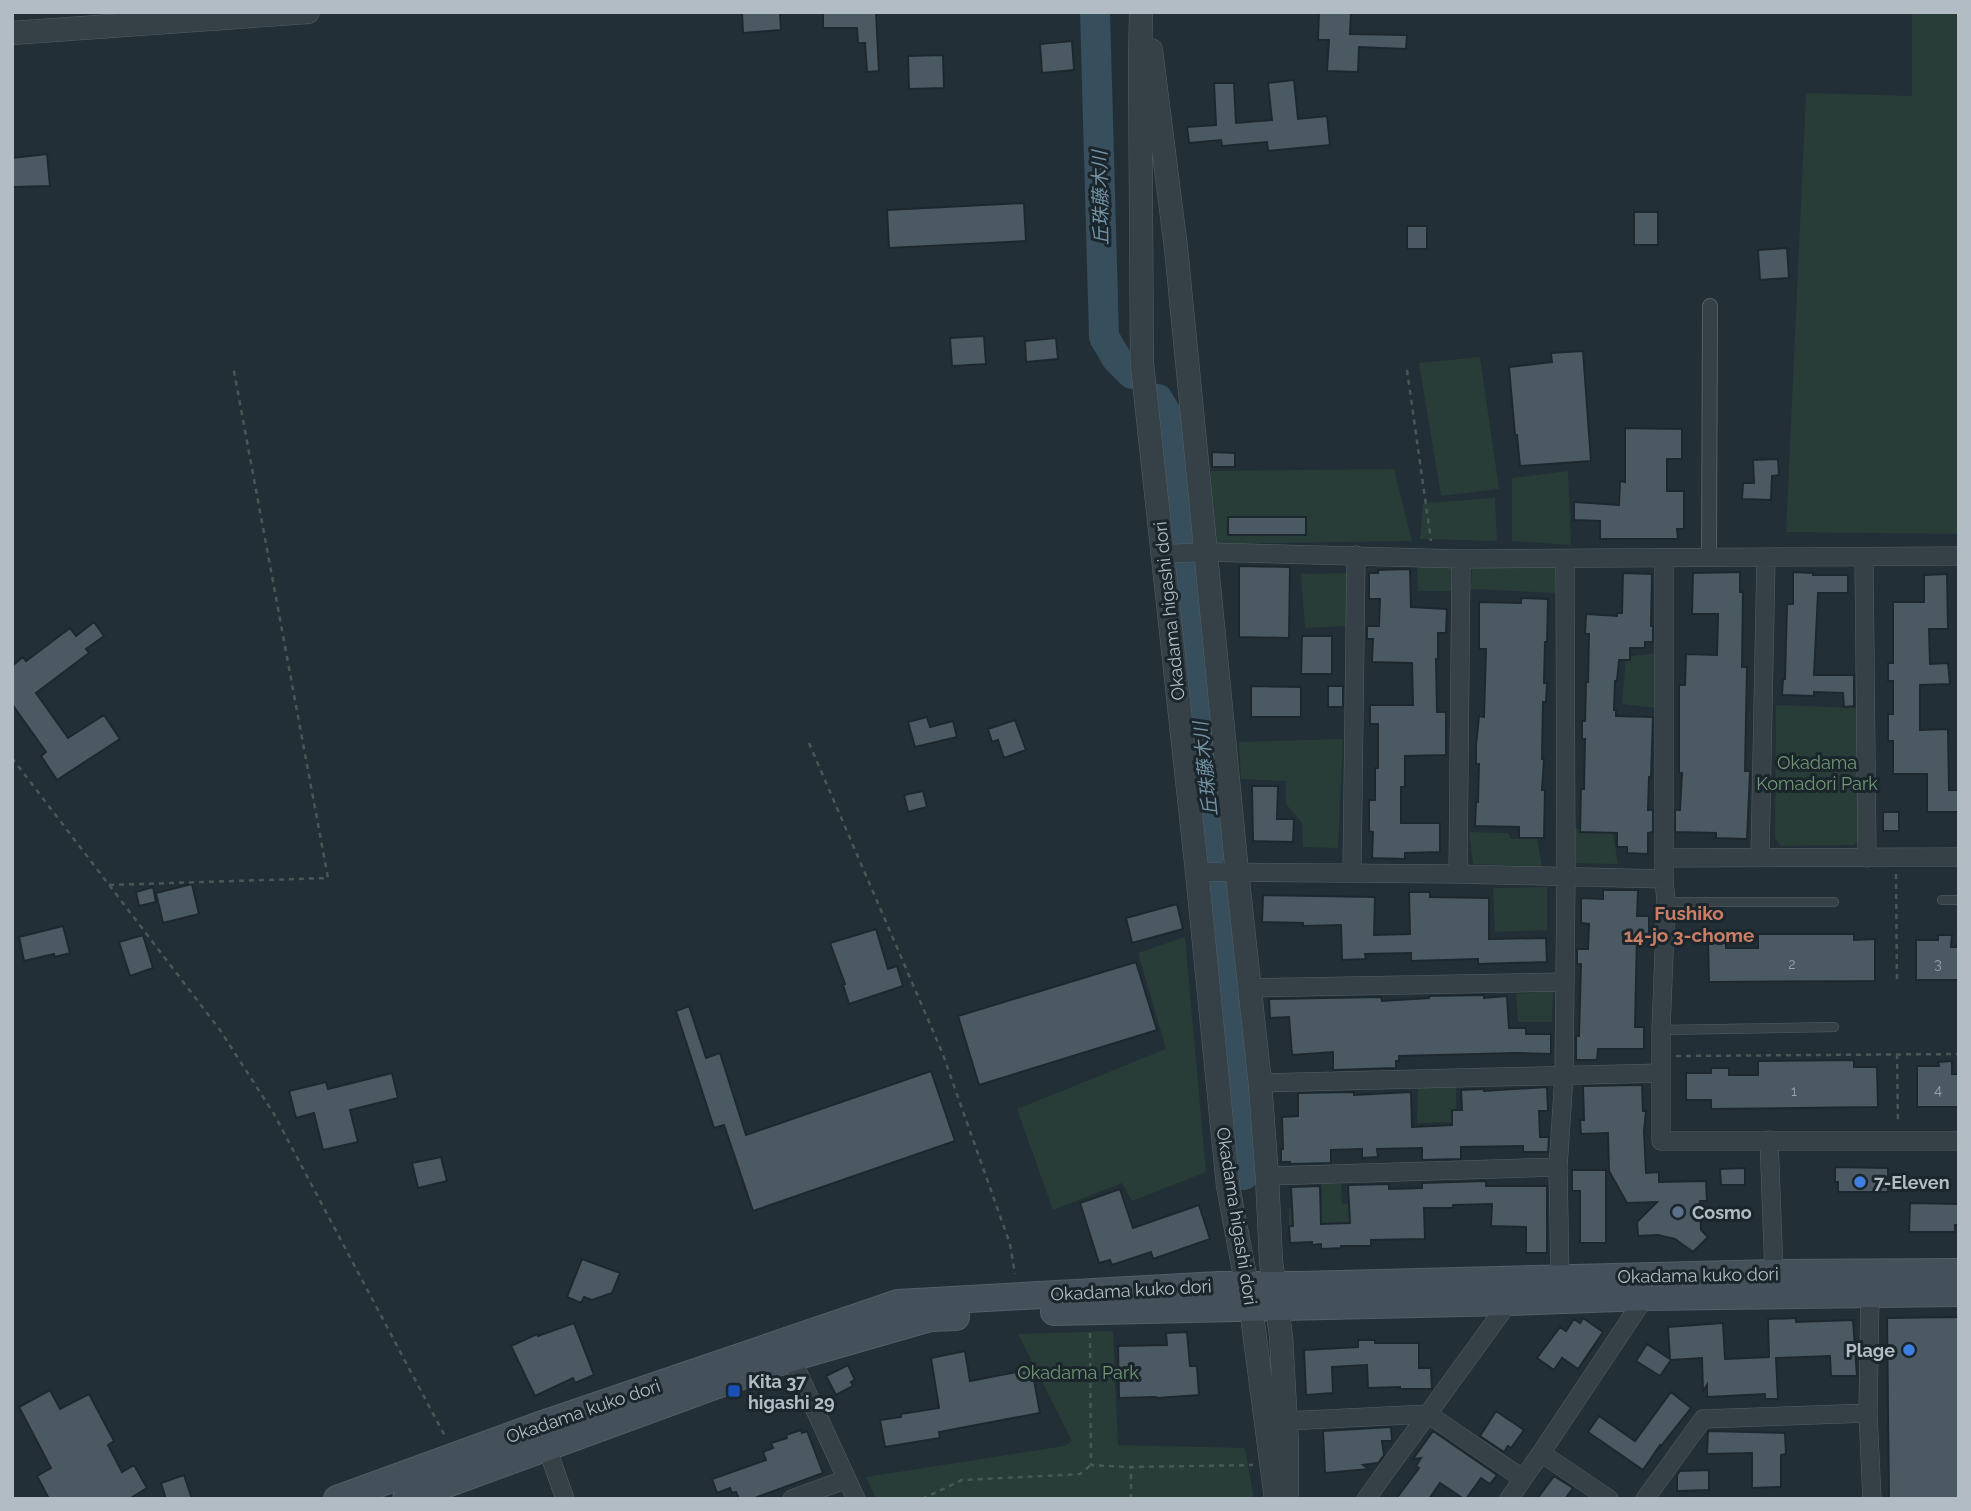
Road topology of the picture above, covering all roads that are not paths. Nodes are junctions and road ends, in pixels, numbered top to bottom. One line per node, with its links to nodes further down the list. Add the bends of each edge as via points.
1 (308, 12): 3 (street)
2 (1144, 12): 6 (street, Okadama higashi dori, via 1173,221); 7 (street, Okadama higashi dori, via 1140,76 1142,363)
3 (134, 18): 4 (street)
4 (12, 33)
5 (1710, 306): 11 (street)
6 (1207, 552): 7 (street); 8 (street); 21 (street, Okadama higashi dori)
7 (1163, 554): 20 (street, Okadama higashi dori)
8 (1356, 555): 13 (street); 22 (street)
9 (1959, 556): 10 (street)
10 (1864, 557): 12 (street); 19 (street)
11 (1709, 558): 12 (street); 15 (street)
12 (1766, 558): 18 (street)
13 (1461, 559): 14 (street); 23 (street)
14 (1565, 559): 15 (street); 24 (street)
15 (1664, 559): 17 (street)
16 (1959, 857): 19 (street)
17 (1665, 858): 18 (street); 25 (street)
18 (1760, 858): 19 (street)
19 (1867, 858)
20 (1197, 872): 21 (street); 47 (street, Okadama higashi dori, via 1228,1186)
21 (1237, 872): 22 (street); 31 (street, Okadama higashi dori)
22 (1352, 873): 23 (street)
23 (1458, 874): 24 (street)
24 (1566, 877): 25 (street); 30 (street)
25 (1664, 879): 28 (street)
26 (1942, 900): 27 (lane)
27 (1959, 900)
28 (1665, 902): 29 (lane); 33 (street)
29 (1834, 902)
30 (1564, 982): 31 (street); 35 (street)
31 (1249, 988): 36 (street, Okadama higashi dori)
32 (1834, 1027): 33 (lane)
33 (1661, 1030): 34 (street)
34 (1661, 1073): 35 (street); 37 (street, via 1661,1141)
35 (1564, 1076): 36 (street); 39 (street)
36 (1260, 1083): 40 (street, Okadama higashi dori)
37 (1769, 1140): 38 (street); 42 (street)
38 (1959, 1140)
39 (1558, 1167): 40 (street); 43 (street)
40 (1267, 1176): 48 (street, Okadama higashi dori)
41 (1959, 1272): 42 (main road, Okadama kuko dori)
42 (1774, 1273): 44 (main road, Okadama kuko dori)
43 (1560, 1278): 44 (main road, Okadama kuko dori); 48 (main road, Okadama kuko dori)
44 (1646, 1286): 45 (main road, Okadama kuko dori); 49 (main road, Okadama kuko dori); 55 (street)
45 (1870, 1293): 46 (main road, Okadama kuko dori); 51 (street)
46 (1959, 1293)
47 (1249, 1296): 48 (main road, Okadama kuko dori); 50 (main road, Okadama kuko dori, via 930,1318); 50 (main road, Okadama kuko dori, via 1019,1296 898,1303); 63 (street, Okadama higashi dori)
48 (1276, 1296): 49 (main road, Okadama kuko dori); 53 (street, Okadama higashi dori)
49 (1509, 1302): 52 (street)
50 (788, 1350): 54 (main road, Okadama kuko dori); 56 (street)
51 (1868, 1413): 68 (street, via 1703,1419); 69 (street)
52 (1428, 1414): 53 (street); 57 (street); 65 (street)
53 (1285, 1421): 64 (street, Okadama higashi dori)
54 (543, 1436): 58 (main road, Okadama kuko dori, via 455,1456); 59 (main road, Okadama kuko dori); 60 (street)
55 (1541, 1453): 57 (street); 67 (street)
56 (847, 1479): 61 (street); 62 (street)
57 (1523, 1479): 66 (street)
58 (337, 1499)
59 (405, 1499)
60 (565, 1499)
61 (792, 1499)
62 (856, 1499)
63 (1276, 1499)
64 (1287, 1499)
65 (1366, 1499)
66 (1509, 1499)
67 (1609, 1499)
68 (1646, 1499)
69 (1872, 1499)

